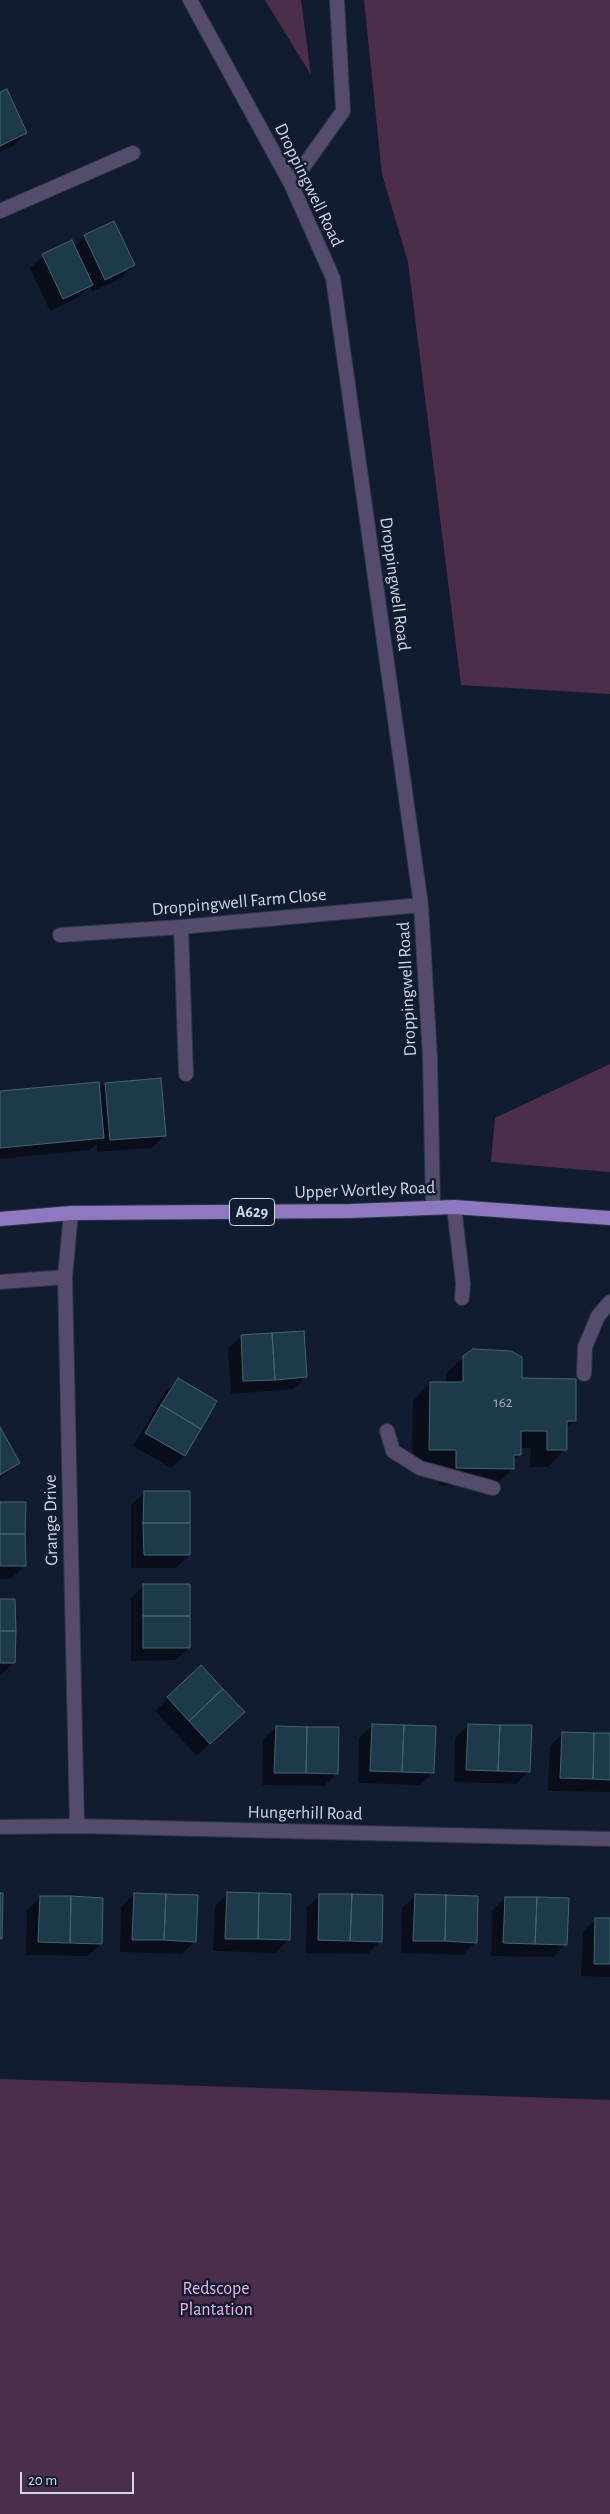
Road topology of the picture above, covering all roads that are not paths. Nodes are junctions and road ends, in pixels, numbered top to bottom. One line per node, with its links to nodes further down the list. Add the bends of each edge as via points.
1 (190, 0): 4 (street, Droppingwell Road)
2 (337, 0): 4 (street, via 343,111)
3 (133, 153): 5 (street)
4 (291, 184): 6 (street, Droppingwell Road, via 333,278)
5 (0, 211)
6 (421, 905): 7 (street, Droppingwell Farm Close); 10 (street, Droppingwell Road, via 430,1058)
7 (181, 927): 8 (street, Droppingwell Farm Close); 9 (street)
8 (60, 935)
9 (186, 1074)
10 (433, 1207): 11 (main road, Upper Wortley Road / A629); 12 (main road, Upper Wortley Road / A629, via 352,1211)
11 (454, 1207): 13 (main road, Upper Wortley Road / A629); 17 (street)
12 (71, 1213): 14 (main road, Upper Wortley Road / A629); 15 (street, Grange Drive)
13 (610, 1218)
14 (0, 1219)
15 (65, 1277): 16 (street); 22 (street, Grange Drive)
16 (0, 1282)
17 (462, 1298)
18 (610, 1302): 19 (street, via 598,1316 585,1347)
19 (584, 1374)
20 (387, 1431): 21 (street, via 393,1451 420,1468)
21 (493, 1488)
22 (77, 1826): 23 (street, Hungerhill Road); 24 (street, Hungerhill Road)
23 (0, 1827)
24 (610, 1839)

